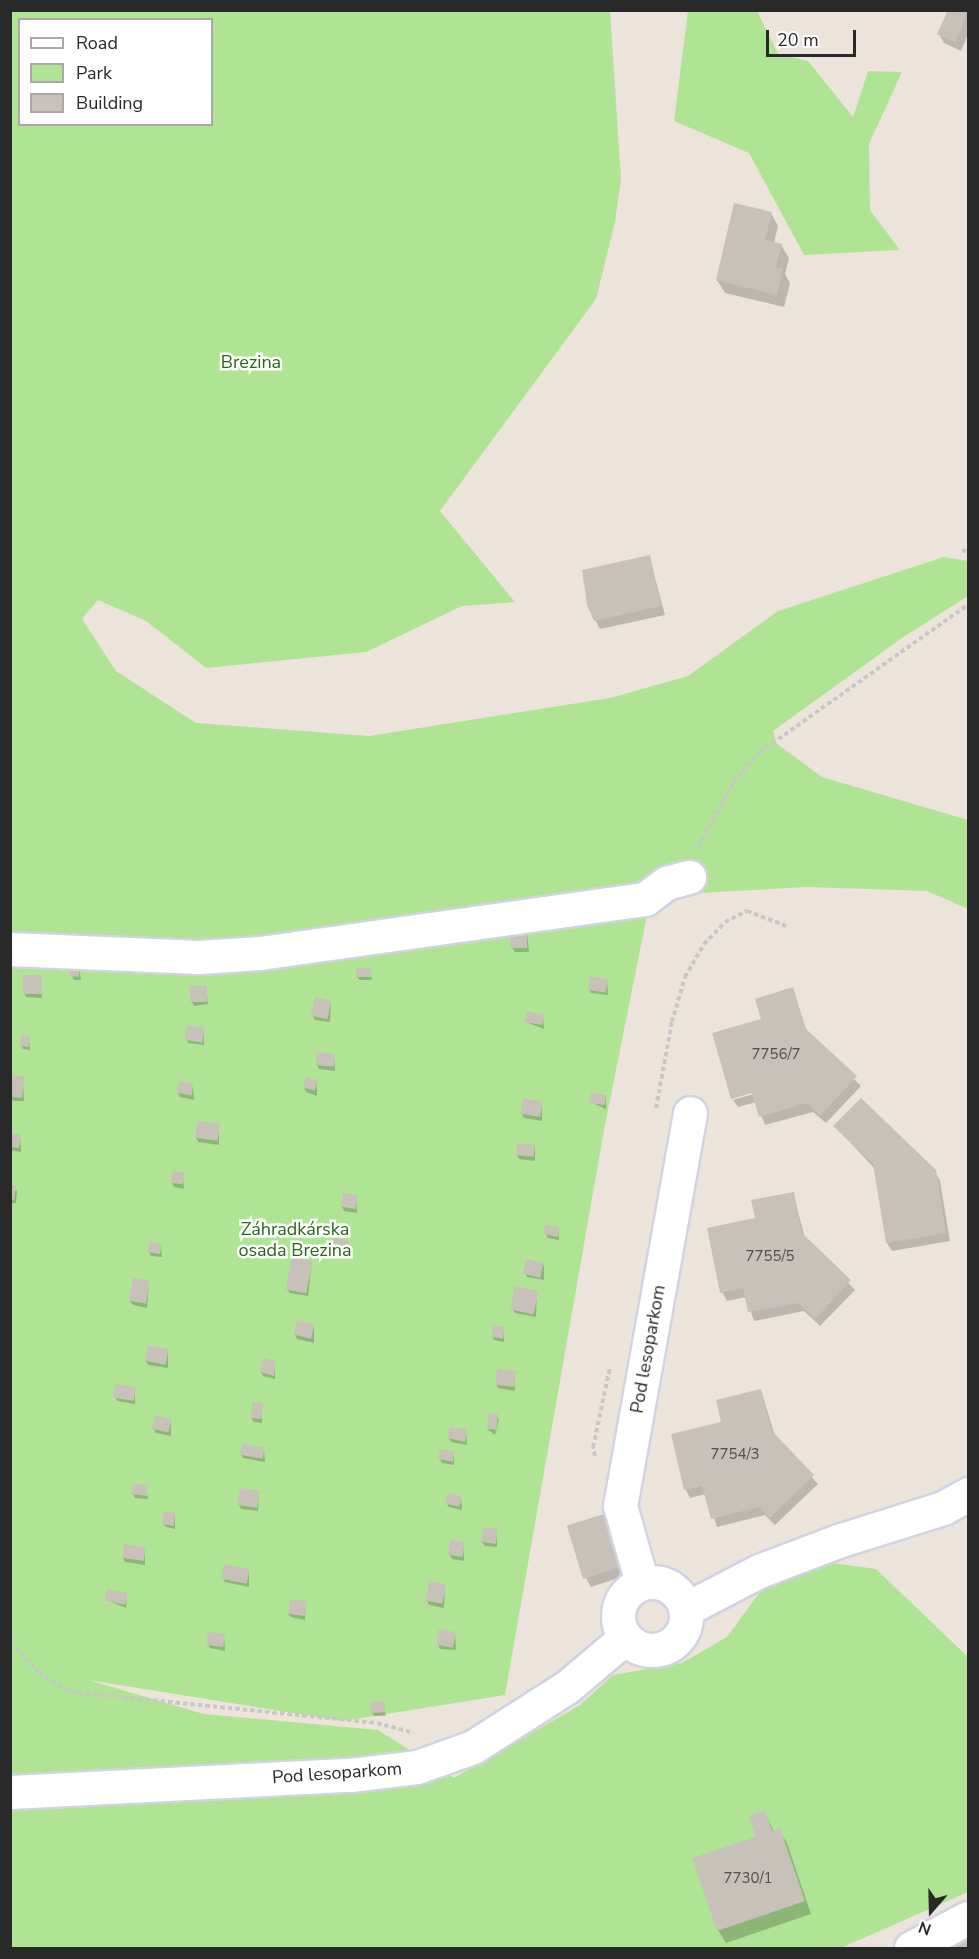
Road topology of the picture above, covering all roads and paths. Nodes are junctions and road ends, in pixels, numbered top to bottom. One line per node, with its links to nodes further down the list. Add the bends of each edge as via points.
1 (962, 550): 2 (path)
2 (969, 552)
3 (969, 605): 4 (path, via 760,752 733,783 702,834)
4 (689, 877): 5 (street, via 666,883 645,898 260,953 199,957)
5 (10, 950)
6 (690, 1113): 8 (street, Pod lesoparkom, via 620,1506)
7 (969, 1494): 9 (street, via 943,1508 838,1541 759,1572)
8 (642, 1583): 9 (street, via 654,1582 674,1590); 10 (street, via 632,1588 619,1606 619,1628)
9 (686, 1609): 10 (street, via 683,1632 667,1647 644,1650)
10 (625, 1638): 13 (street, Pod lesoparkom, via 567,1687 472,1748 417,1767 350,1775)
11 (10, 1642): 12 (path, via 39,1673 71,1692 377,1723)
12 (412, 1732)
13 (10, 1792)
14 (969, 1918): 15 (street)
15 (911, 1948)

